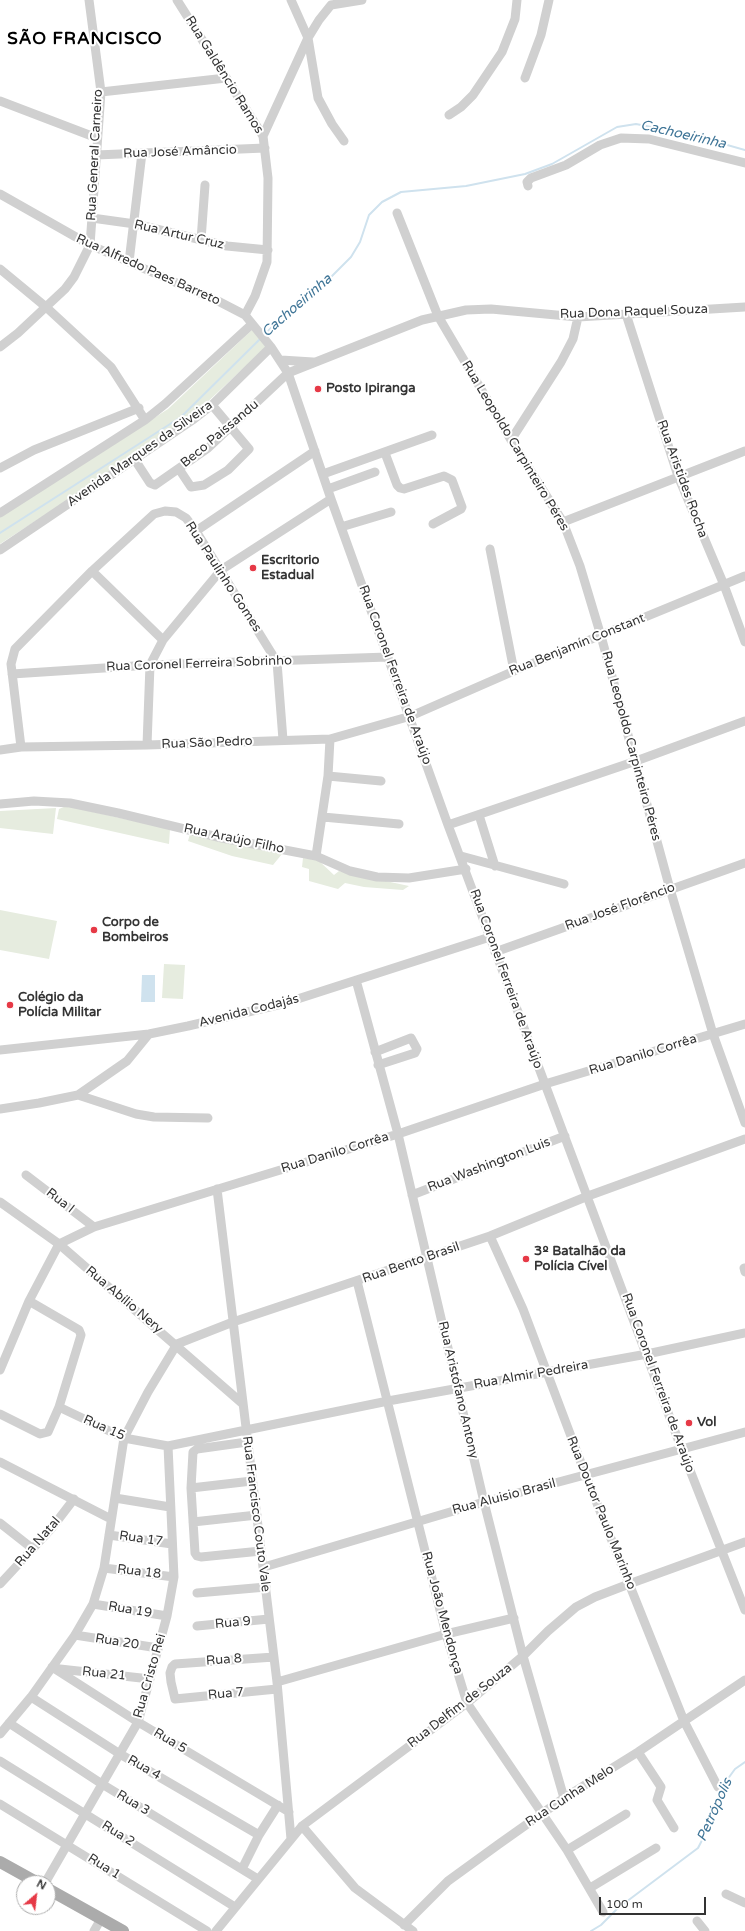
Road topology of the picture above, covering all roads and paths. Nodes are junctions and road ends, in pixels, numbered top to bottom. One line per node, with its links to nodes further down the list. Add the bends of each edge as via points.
1 (89, 0): 10 (street, Rua General Carneiro)
2 (177, 0): 8 (street, Rua Galdêncio Ramos)
3 (291, 0): 7 (street)
4 (362, 0): 7 (street, via 336,4 326,11)
5 (517, 0): 12 (street, via 515,19 502,52 473,95)
6 (549, 0): 9 (street, via 541,35)
7 (308, 38): 13 (street); 15 (street, via 318,98)
8 (226, 78): 10 (street); 13 (street, Rua Galdêncio Ramos)
9 (525, 78)
10 (101, 92): 14 (street, Rua General Carneiro)
11 (0, 101): 14 (street)
12 (449, 115)
13 (263, 136): 16 (street, Rua Galdêncio Ramos)
14 (97, 138): 18 (street, Rua General Carneiro)
15 (344, 140)
16 (264, 148): 17 (street, Rua José Amâncio); 28 (street, Rua Galdêncio Ramos, via 268,178)
17 (142, 153): 18 (street, Rua José Amâncio); 25 (street)
18 (96, 155): 24 (street, Rua General Carneiro)
19 (745, 163): 21 (street, via 649,138 621,138 600,145 566,165 531,178 527,182)
20 (205, 184): 26 (street)
21 (528, 186)
22 (0, 194): 27 (street, Rua Alfredo Paes Barreto)
23 (397, 214): 35 (street, Rua Leopoldo Carpinteiro Péres)
24 (92, 218): 25 (street, Rua Artur Cruz); 27 (street, Rua General Carneiro)
25 (135, 224): 26 (street, Rua Artur Cruz); 29 (street)
26 (201, 240): 28 (street, Rua Artur Cruz, via 227,246)
27 (90, 245): 29 (street, Rua Alfredo Paes Barreto); 31 (street, Rua General Carneiro, via 74,277)
28 (268, 250): 34 (street, Rua Galdêncio Ramos, via 263,276)
29 (129, 262): 34 (street, Rua Alfredo Paes Barreto)
30 (0, 269): 31 (street)
31 (46, 307): 39 (street, Rua General Carneiro); 44 (street, via 111,367)
32 (745, 307): 33 (street, Rua Dona Raquel Souza)
33 (626, 314): 36 (street, Rua Dona Raquel Souza); 57 (street, Rua Aristides Rocha)
34 (245, 315): 37 (street, Rua Alfredo Paes Barreto)
35 (438, 316): 36 (street, Rua Dona Raquel Souza, via 466,310 491,309); 41 (street, Rua Dona Raquel Souza); 48 (street, Rua Leopoldo Carpinteiro Péres)
36 (578, 317): 48 (street, via 573,339 561,362)
37 (253, 326): 38 (street, Rua Alfredo Paes Barreto); 45 (street, Avenida Marques da Silveira)
38 (269, 345): 40 (street, Rua Coronel Ferreira de Araújo); 43 (street, Avenida Marques da Silveira)
39 (0, 347)
40 (281, 360): 41 (street, Rua Dona Raquel Souza); 42 (street, Rua Coronel Ferreira de Araújo)
41 (316, 362): 42 (street, Rua Dona Raquel Souza)
42 (288, 373): 46 (street, Beco Paissandu); 49 (street, Rua Coronel Ferreira de Araújo)
43 (212, 405): 46 (street); 52 (street, Avenida Marques da Silveira)
44 (138, 408): 45 (street); 53 (street)
45 (145, 420): 61 (street, Avenida Marques da Silveira)
46 (231, 427): 54 (street, Beco Paissandu); 54 (street, via 249,449 228,470 204,485 194,487 188,484)
47 (432, 435): 51 (street)
48 (511, 440): 62 (street, Rua Leopoldo Carpinteiro Péres)
49 (315, 451): 56 (street, Rua Coronel Ferreira de Araújo); 65 (street)
50 (745, 451): 57 (street)
51 (385, 453): 56 (street); 63 (street, via 400,488 404,489 444,476 452,480 461,509)
52 (135, 460): 54 (street, Beco Paissandu, via 152,485); 67 (street, Avenida Marques da Silveira)
53 (1, 466)
54 (179, 469)
55 (375, 472): 58 (street)
56 (323, 474): 58 (street, Rua Coronel Ferreira de Araújo)
57 (678, 476): 62 (street); 71 (street, Rua Aristides Rocha)
58 (328, 489): 59 (street, Rua Coronel Ferreira de Araújo)
59 (331, 499): 64 (street, Rua Coronel Ferreira de Araújo); 68 (street)
60 (391, 512): 64 (street)
61 (0, 513)
62 (563, 522): 72 (street, Rua Leopoldo Carpinteiro Péres, via 580,566)
63 (433, 524)
64 (342, 527): 75 (street, Rua Coronel Ferreira de Araújo)
65 (196, 531): 68 (street, Rua Paulinho Gomes); 69 (street, Rua Paulinho Gomes, via 186,518 176,512 154,514)
66 (490, 549): 78 (street)
67 (0, 550)
68 (221, 570): 73 (street); 76 (street, Rua Paulinho Gomes)
69 (92, 571): 73 (street); 79 (street, Rua Paulinho Gomes, via 17,646 11,658)
70 (745, 576): 71 (street, Rua Benjamín Constant)
71 (724, 585): 72 (street, Rua Benjamín Constant); 74 (street, Rua Aristides Rocha)
72 (601, 636): 78 (street, Rua Benjamín Constant); 87 (street, Rua Leopoldo Carpinteiro Péres)
73 (163, 640): 77 (street)
74 (745, 642)
75 (388, 657): 76 (street, Rua Coronel Ferreira Sobrinho); 80 (street, Rua Coronel Ferreira de Araújo)
76 (277, 662): 77 (street, Rua Coronel Ferreira Sobrinho); 83 (street, Rua Paulinho Gomes)
77 (150, 665): 79 (street, Rua Coronel Ferreira Sobrinho); 84 (street)
78 (514, 671): 80 (street, Rua Benjamín Constant)
79 (12, 674): 85 (street, Rua Paulinho Gomes)
80 (411, 716): 82 (street, Rua São Pedro); 94 (street, Rua Coronel Ferreira de Araújo)
81 (745, 721): 87 (street)
82 (330, 739): 83 (street, Rua São Pedro); 88 (street)
83 (283, 740): 84 (street, Rua São Pedro)
84 (147, 746): 85 (street, Rua São Pedro)
85 (21, 747): 86 (street, Rua São Pedro)
86 (0, 750)
87 (636, 761): 91 (street); 101 (street, Rua Leopoldo Carpinteiro Péres)
88 (328, 776): 89 (street); 92 (street)
89 (381, 781)
90 (0, 804): 95 (street, Rua Araújo Filho, via 34,801 70,803 222,838)
91 (479, 814): 94 (street); 98 (street)
92 (323, 817): 93 (street); 95 (street)
93 (399, 824)
94 (448, 825): 96 (street, Rua Coronel Ferreira de Araújo)
95 (316, 856): 99 (street, Rua Araújo Filho, via 350,871 377,877 409,878)
96 (461, 856): 98 (street); 99 (street, Rua Coronel Ferreira de Araújo)
97 (745, 863): 101 (street, Rua José Florêncio)
98 (495, 866): 100 (street)
99 (466, 869): 102 (street, Rua Coronel Ferreira de Araújo)
100 (564, 884)
101 (670, 889): 103 (street, Rua José Florêncio); 107 (street, Rua Leopoldo Carpinteiro Péres)
102 (490, 937): 103 (street, Rua Coronel Ferreira de Araújo); 104 (street, Avenida Codajás)
103 (495, 952): 111 (street, Rua Coronel Ferreira de Araújo)
104 (356, 980): 106 (street, Avenida Codajás, via 282,1004); 109 (street, Rua Aristófano Antony)
105 (745, 1024): 107 (street, Rua Danilo Corrêa)
106 (149, 1034): 108 (street, Avenida Codajás); 112 (street, via 127,1061)
107 (713, 1034): 111 (street, Rua Danilo Corrêa); 115 (street, Rua Leopoldo Carpinteiro Péres)
108 (0, 1050)
109 (375, 1052): 110 (street, Rua Aristófano Antony); 110 (street, via 410,1038 417,1049 415,1053)
110 (378, 1065): 116 (street, Rua Aristófano Antony)
111 (545, 1084): 116 (street, Rua Danilo Corrêa); 117 (street, Rua Coronel Ferreira de Araújo)
112 (78, 1095): 113 (street); 114 (street, via 136,1114)
113 (0, 1109)
114 (208, 1118)
115 (745, 1123)
116 (398, 1134): 120 (street, Rua Danilo Corrêa); 121 (street, Rua Aristófano Antony)
117 (565, 1136): 121 (street, Rua Washington Luis); 122 (street, Rua Coronel Ferreira de Araújo)
118 (745, 1139): 122 (street, Rua Bento Brasil)
119 (26, 1175): 124 (street, Rua I)
120 (217, 1189): 124 (street, Rua Danilo Corrêa); 130 (street, Rua Francisco Couto Vale)
121 (412, 1195): 127 (street, Rua Aristófano Antony)
122 (588, 1196): 125 (street, Rua Bento Brasil); 133 (street, Rua Coronel Ferreira de Araújo)
123 (0, 1202): 126 (street, Rua Abílio Nery)
124 (94, 1227): 126 (street, Rua Danilo Corrêa)
125 (490, 1236): 127 (street, Rua Bento Brasil); 135 (street, Rua Doutor Paulo Marinho, via 523,1309)
126 (59, 1244): 129 (street); 132 (street, Rua Abílio Nery)
127 (427, 1258): 128 (street, Rua Bento Brasil); 136 (street, Rua Aristófano Antony)
128 (357, 1281): 130 (street, Rua Bento Brasil); 137 (street, Rua João Mendonça)
129 (29, 1301): 134 (street); 139 (street, via 80,1330 78,1345)
130 (233, 1322): 132 (street, Rua Bento Brasil); 138 (street, Rua Francisco Couto Vale)
131 (745, 1333): 133 (street, Rua Almir Pedreira)
132 (177, 1344): 138 (street, Rua Abílio Nery); 143 (street)
133 (647, 1354): 135 (street, Rua Almir Pedreira); 146 (street, Rua Coronel Ferreira de Araújo)
134 (0, 1370)
135 (546, 1372): 136 (street, Rua Almir Pedreira); 148 (street, Rua Doutor Paulo Marinho)
136 (458, 1389): 137 (street, Rua Almir Pedreira); 153 (street, Rua Aristófano Antony)
137 (388, 1401): 141 (street, Rua Almir Pedreira); 157 (street, Rua João Mendonça)
138 (243, 1404): 141 (street, Rua Francisco Couto Vale)
139 (59, 1407): 140 (street, via 48,1432 40,1434); 143 (street, Rua 15)
140 (0, 1414)
141 (246, 1430): 144 (street, Rua Francisco Couto Vale); 145 (street, Rua 15)
142 (745, 1432): 146 (street, Rua Aluisio Brasil)
143 (124, 1438): 145 (street, Rua 15); 151 (street)
144 (247, 1442): 149 (street, Rua Francisco Couto Vale); 150 (street, via 197,1449 193,1452)
145 (168, 1446): 154 (street, Rua Cristo Rei)
146 (682, 1450): 148 (street, Rua Aluisio Brasil); 164 (street, Rua Coronel Ferreira de Araújo)
147 (0, 1462): 152 (street)
148 (586, 1476): 153 (street, Rua Aluisio Brasil); 170 (street, Rua Doutor Paulo Marinho)
149 (252, 1480): 150 (street); 155 (street, Rua Francisco Couto Vale)
150 (191, 1488): 158 (street)
151 (115, 1498): 154 (street); 156 (street)
152 (74, 1499): 156 (street); 163 (street, Rua Natal)
153 (484, 1502): 157 (street, Rua Aluisio Brasil); 176 (street, Rua Aristófano Antony)
154 (170, 1507): 162 (street, Rua Cristo Rei)
155 (257, 1515): 158 (street); 165 (street, Rua Francisco Couto Vale)
156 (111, 1519): 160 (street)
157 (418, 1520): 166 (street, Rua Aluisio Brasil); 179 (street, Rua João Mendonça)
158 (193, 1522): 165 (street, via 197,1556)
159 (0, 1523): 163 (street)
160 (109, 1535): 162 (street, Rua 17); 167 (street)
161 (745, 1542): 164 (street, Rua Delfim de Souza)
162 (172, 1544): 168 (street, Rua Cristo Rei)
163 (33, 1549): 169 (street, Rua Natal)
164 (720, 1550): 170 (street, Rua Delfim de Souza); 174 (street, Rua Coronel Ferreira de Araújo)
165 (262, 1551): 166 (street, Rua Francisco Couto Vale)
166 (264, 1567): 171 (street, Rua Francisco Couto Vale)
167 (104, 1568): 168 (street, Rua 18); 173 (street)
168 (174, 1577): 175 (street, Rua Cristo Rei)
169 (0, 1584)
170 (628, 1584): 182 (street, Rua Delfim de Souza, via 576,1607); 191 (street, Rua Doutor Paulo Marinho)
171 (266, 1587): 172 (street); 177 (street, Rua Francisco Couto Vale)
172 (197, 1593)
173 (93, 1604): 175 (street, Rua 19); 180 (street)
174 (745, 1610)
175 (167, 1616): 181 (street, Rua Cristo Rei)
176 (514, 1618): 179 (street, Rua 7); 182 (street, Rua Aristófano Antony)
177 (269, 1619): 178 (street, Rua 9); 183 (street, Rua Francisco Couto Vale)
178 (197, 1626)
179 (446, 1634): 187 (street, Rua 7); 190 (street, Rua João Mendonça)
180 (75, 1635): 181 (street, Rua 20); 184 (street)
181 (158, 1648): 185 (street, Rua Cristo Rei)
182 (523, 1656): 190 (street, Rua Delfim de Souza); 200 (street, Rua Aristófano Antony)
183 (274, 1657): 187 (street, Rua Francisco Couto Vale); 189 (street, Rua 8, via 175,1664 170,1673)
184 (55, 1668): 185 (street, Rua 21); 188 (street); 192 (street, Rua 5)
185 (150, 1679): 192 (street, Rua Cristo Rei)
186 (745, 1680): 191 (street, Rua Cunha Melo)
187 (277, 1686): 189 (street, Rua 7); 203 (street, Rua Francisco Couto Vale)
188 (31, 1697): 193 (street); 196 (street, Rua 4)
189 (175, 1699)
190 (467, 1703): 205 (street, Rua João Mendonça); 207 (street, Rua Delfim de Souza)
191 (684, 1721): 195 (street, Rua Cunha Melo); 199 (street, Rua Doutor Paulo Marinho)
192 (138, 1722): 196 (street, Rua Cristo Rei); 202 (street, Rua 5)
193 (9, 1723): 194 (street); 198 (street, Rua 3)
194 (0, 1734)
195 (638, 1752): 200 (street, Rua Cunha Melo); 208 (street, via 661,1787 657,1800)
196 (120, 1754): 198 (street, Rua Cristo Rei); 209 (street, Rua 4)
197 (0, 1761): 204 (street, Rua 2)
198 (102, 1784): 204 (street, Rua Cristo Rei); 215 (street, Rua 3)
199 (718, 1787)
200 (564, 1798): 205 (street, Rua Cunha Melo)
201 (0, 1804): 211 (street, Rua 1)
202 (278, 1805): 203 (street, Rua 5); 209 (street)
203 (289, 1812): 210 (street, Rua Francisco Couto Vale)
204 (85, 1813): 211 (street, Rua Cristo Rei); 223 (street, Rua 2)
205 (543, 1813): 213 (street, Rua João Mendonça); 227 (street, Rua Cunha Melo, via 448,1881)
206 (626, 1814): 213 (street)
207 (302, 1826): 210 (street, Rua Delfim de Souza); 227 (street, via 355,1888)
208 (674, 1828)
209 (259, 1835): 215 (street)
210 (291, 1839): 218 (street, Rua Delfim de Souza)
211 (67, 1844): 217 (street, Rua Cristo Rei); 230 (street, Rua 1)
212 (656, 1848): 219 (street)
213 (567, 1850): 219 (street, Rua João Mendonça)
214 (0, 1862): 216 (main road)
215 (242, 1869): 218 (street, Rua 3)
216 (24, 1875)
217 (50, 1875)
218 (258, 1879): 223 (street, Rua Delfim de Souza)
219 (590, 1888): 224 (street, Rua João Mendonça)
220 (56, 1894): 225 (main road)
221 (726, 1894): 222 (street)
222 (745, 1903)
223 (236, 1907): 231 (street, Rua Delfim de Souza)
224 (603, 1912)
225 (101, 1919): 228 (street); 229 (main road)
226 (697, 1921): 233 (street)
227 (404, 1925): 232 (street)
228 (94, 1931)
229 (123, 1931)
230 (207, 1931)
231 (216, 1931)
232 (413, 1931)
233 (705, 1931)

